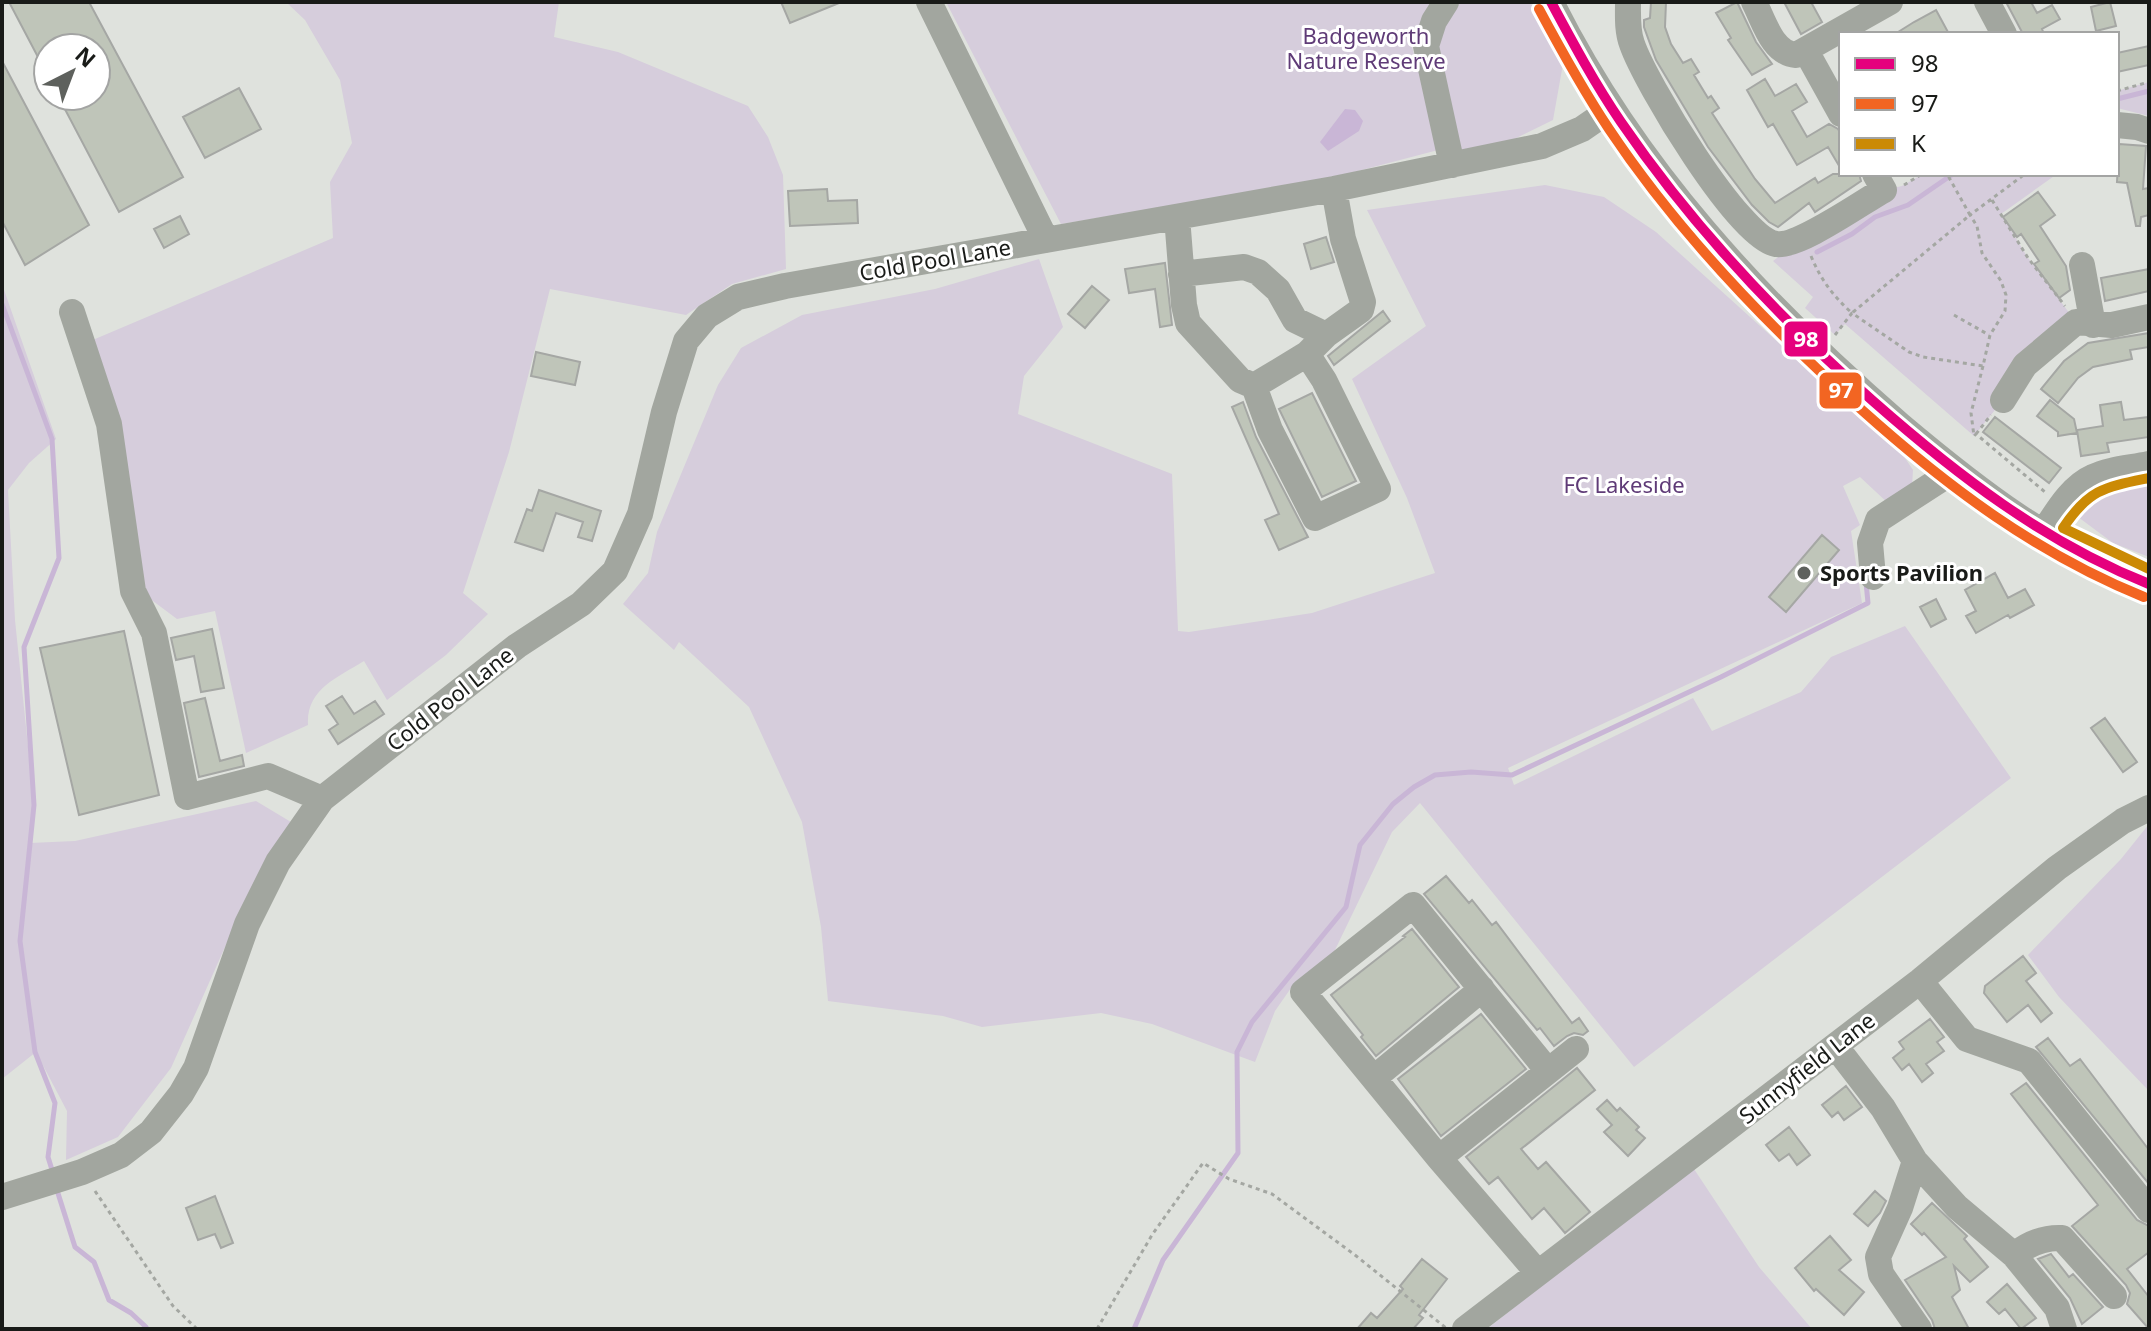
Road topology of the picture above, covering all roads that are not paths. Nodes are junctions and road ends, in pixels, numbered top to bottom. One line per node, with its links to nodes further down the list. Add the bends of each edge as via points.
1 (929, 2): 18 (street)
2 (1446, 2): 14 (street, via 1426,46)
3 (1551, 2): 10 (street)
4 (1628, 2): 15 (street, via 1628,31 1641,68 1697,159 1761,239 1784,245 1803,238 1884,190)
5 (1754, 2): 9 (street, via 1786,54)
6 (1890, 2): 9 (street)
7 (1987, 2): 8 (street)
8 (2003, 32)
9 (1806, 51): 11 (street)
10 (1611, 109): 14 (street, Cold Pool Lane, via 1542,146); 29 (street, via 1735,269 1854,385)
11 (1839, 110)
12 (2119, 125): 13 (street)
13 (2149, 131)
14 (1452, 165): 16 (street, Cold Pool Lane)
15 (1876, 176)
16 (1334, 189): 17 (street, Cold Pool Lane); 24 (street, via 1363,302 1361,310)
17 (1177, 217): 18 (street, Cold Pool Lane); 20 (street)
18 (1046, 240): 33 (street, Cold Pool Lane, via 785,286 738,297 707,316 686,341 640,514 615,571 581,604 517,646)
19 (2082, 265): 23 (street)
20 (1181, 274): 24 (street, via 1244,267 1258,272 1278,290 1295,320); 26 (street, via 1188,323 1240,380)
21 (72, 312): 33 (street, via 109,424 133,591 154,633 187,797 268,776)
22 (2149, 317): 23 (street)
23 (2084, 324): 27 (street, via 2025,365)
24 (1326, 335): 25 (street)
25 (1307, 354): 26 (street); 26 (street, via 1378,489 1315,518)
26 (1254, 386)
27 (2003, 400)
28 (2149, 464): 30 (street, via 2095,476 2081,485)
29 (1955, 470): 30 (street); 31 (street, via 1878,520 1870,543)
30 (2042, 534): 32 (street)
31 (1873, 577)
32 (2149, 584)
33 (322, 799): 43 (street, Cold Pool Lane, via 278,862 247,924 196,1068 151,1132 121,1155)
34 (2149, 808): 35 (street, Sunnyfield Lane, via 2057,868)
35 (1920, 981): 37 (street, Sunnyfield Lane); 44 (street, via 1967,1039 2029,1061)
36 (1482, 989): 39 (street); 40 (street); 40 (street, via 1413,905 1303,992)
37 (1836, 1047): 42 (street); 46 (street, Sunnyfield Lane)
38 (1576, 1049): 39 (street)
39 (1548, 1071): 41 (street)
40 (1374, 1078): 41 (street)
41 (1439, 1158): 46 (street)
42 (1915, 1161): 45 (street, via 1957,1207); 49 (street, via 1878,1257 1881,1274)
43 (2, 1197)
44 (2149, 1210)
45 (2014, 1255): 47 (street, via 2048,1238 2062,1238); 50 (street, via 2057,1308)
46 (1538, 1273): 48 (street, Sunnyfield Lane)
47 (2114, 1296)
48 (1465, 1329)
49 (1919, 1329)
50 (2064, 1329)

